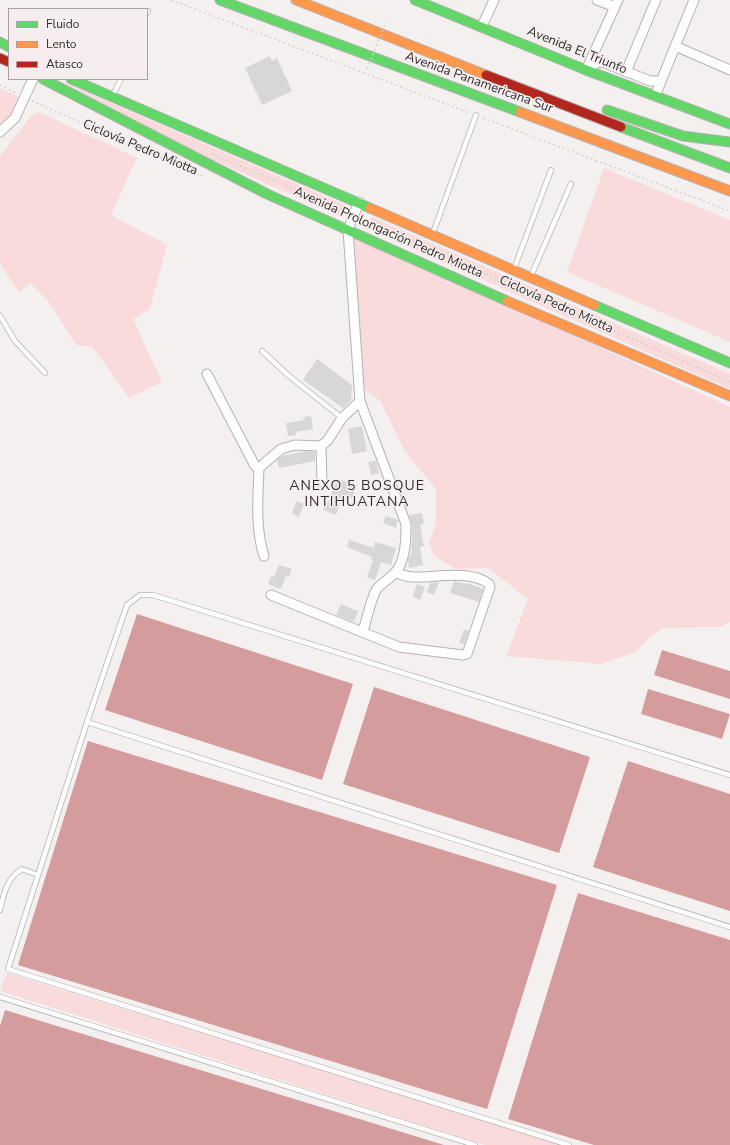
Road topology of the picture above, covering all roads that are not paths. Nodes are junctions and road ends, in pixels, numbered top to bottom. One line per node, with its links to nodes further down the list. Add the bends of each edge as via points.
1 (220, 0): 32 (main road, Avenida Panamericana Sur)
2 (296, 0): 15 (main road, Avenida Panamericana Sur)
3 (415, 0): 8 (main road, Avenida El Triunfo)
4 (494, 0): 10 (street)
5 (597, 0): 9 (street)
6 (656, 0): 14 (street)
7 (694, 0): 11 (street)
8 (430, 3): 10 (main road, Avenida El Triunfo)
9 (616, 4): 12 (street)
10 (482, 26): 12 (main road, Avenida El Triunfo)
11 (675, 46): 13 (street); 20 (street)
12 (586, 70): 14 (street, via 598,62); 22 (main road, Avenida El Triunfo)
13 (730, 70)
14 (626, 72): 20 (street, via 650,81)
15 (496, 79): 21 (main road, via 534,84); 29 (main road, Avenida Panamericana Sur)
16 (33, 80): 27 (street, via 15,118)
17 (45, 80): 34 (main road, Avenida Prolongación Pedro Miotta, via 207,165)
18 (73, 80): 23 (main road, Avenida Prolongación Pedro Miotta)
19 (120, 80): 23 (lane)
20 (661, 81): 22 (street)
21 (555, 92)
22 (655, 96): 26 (main road, Avenida El Triunfo)
23 (112, 97): 33 (main road, Avenida Prolongación Pedro Miotta)
24 (599, 107): 28 (main road, via 693,139)
25 (476, 115): 35 (lane)
26 (730, 124)
27 (0, 132)
28 (730, 142)
29 (730, 168)
30 (551, 170): 36 (lane)
31 (571, 184): 37 (lane)
32 (730, 191)
33 (359, 202): 34 (street); 35 (main road, Avenida Prolongación Pedro Miotta)
34 (348, 230): 43 (main road, Avenida Prolongación Pedro Miotta); 44 (street)
35 (432, 235): 36 (main road, Avenida Prolongación Pedro Miotta)
36 (514, 270): 37 (main road, Avenida Prolongación Pedro Miotta)
37 (530, 278): 40 (main road, Avenida Prolongación Pedro Miotta)
38 (0, 316): 41 (lane, via 16,341)
39 (262, 351): 45 (lane)
40 (730, 363)
41 (45, 373)
42 (207, 374): 47 (street, via 255,466)
43 (730, 396)
44 (360, 401): 45 (street); 50 (street, via 406,524 404,555)
45 (342, 418): 46 (street)
46 (321, 446): 47 (street, via 281,449); 48 (street)
47 (259, 468): 49 (street, via 259,529)
48 (322, 482)
49 (264, 556)
50 (395, 573): 52 (street, via 376,590); 52 (street, via 412,577 467,576 489,584 469,650 463,655 399,647)
51 (271, 595): 52 (street)
52 (363, 632)
53 (87, 722): 54 (lane, via 127,604 140,595 153,595); 55 (lane); 57 (lane)
54 (730, 775)
55 (38, 875): 56 (lane, via 22,869 15,874 8,881); 60 (lane, via 8,969)
56 (0, 910)
57 (730, 927)
58 (0, 997): 59 (lane)
59 (475, 1145)
60 (569, 1145)

